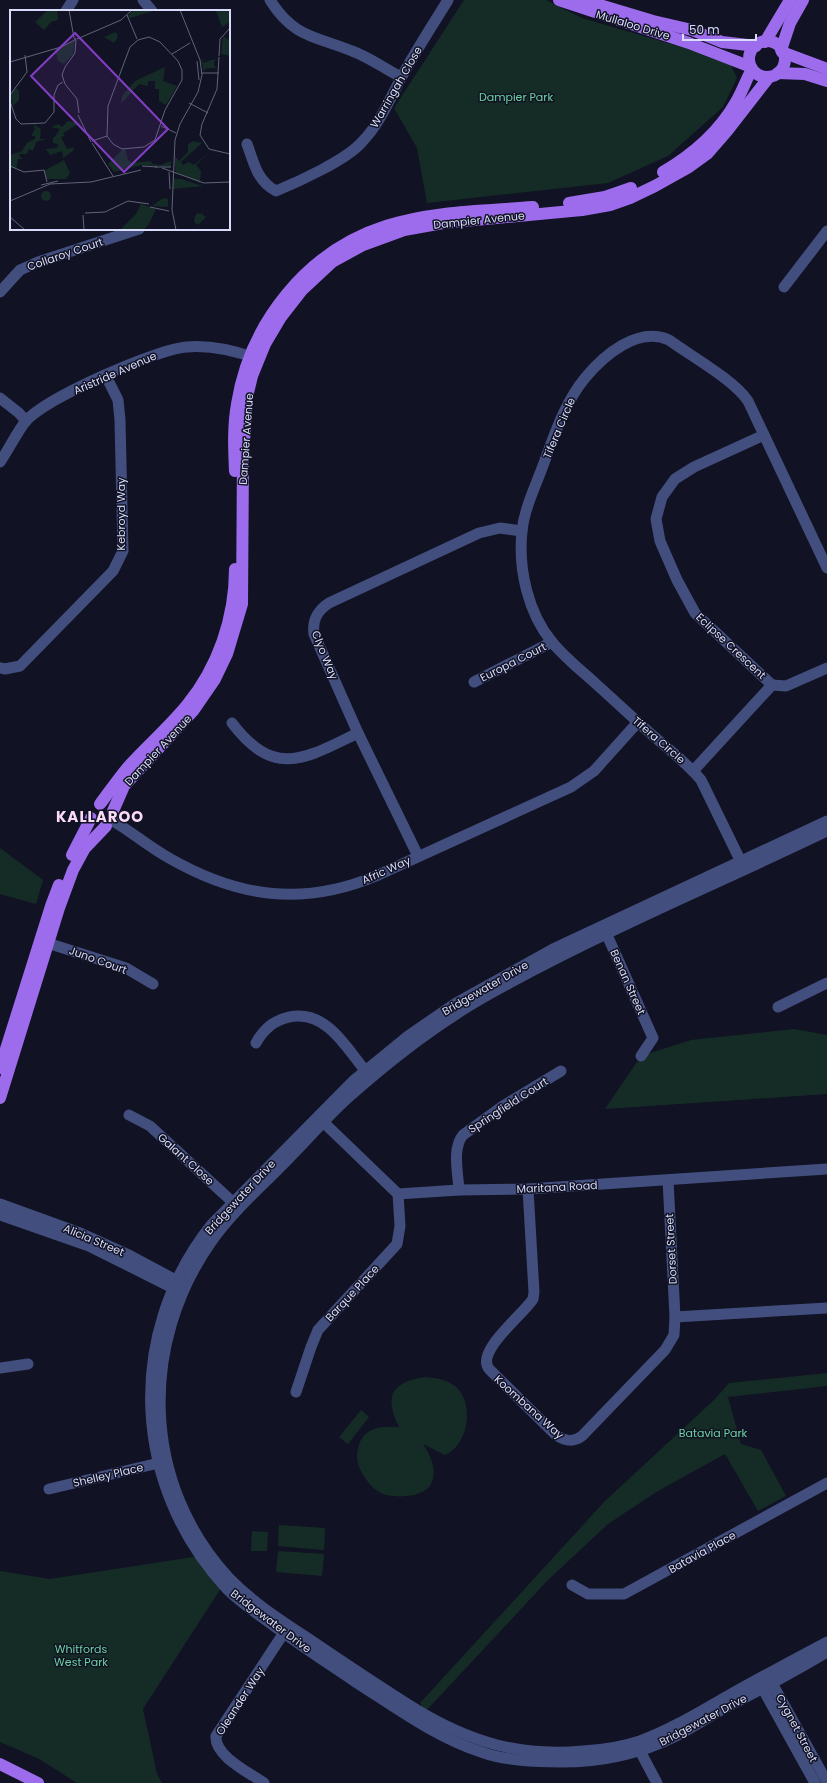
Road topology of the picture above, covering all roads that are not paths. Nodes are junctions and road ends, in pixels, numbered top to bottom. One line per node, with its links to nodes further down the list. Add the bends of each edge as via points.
1 (73, 0): 11 (street)
2 (143, 0): 12 (street)
3 (270, 0): 18 (street, via 293,27 319,41 354,51)
4 (448, 0): 18 (street, Warringah Close)
5 (559, 0): 9 (main road, Mullaloo Drive)
6 (583, 0): 9 (main road, Mullaloo Drive)
7 (790, 0): 13 (main road)
8 (803, 0): 14 (main road, via 790,22)
9 (602, 7): 10 (main road, Mullaloo Drive)
10 (615, 9): 13 (main road, Mullaloo Drive, via 692,30 722,42); 15 (main road, Mullaloo Drive)
11 (67, 10)
12 (151, 10)
13 (760, 44): 14 (main road, via 774,44); 15 (main road, via 750,55)
14 (782, 51): 16 (main road); 17 (main road, via 784,63)
15 (752, 68): 17 (main road, via 758,75); 25 (main road, Dampier Avenue, via 731,110 706,139 684,159 640,185 605,197 579,202 420,218 386,226 342,246 319,262 291,289 264,326)
16 (827, 69)
17 (773, 75): 19 (main road, via 805,74); 25 (main road, Dampier Avenue, via 707,154 689,167 630,198 593,208 443,223 404,230 363,245 332,262 302,290)
18 (401, 78): 20 (street, Warringah Close, via 378,123 361,144 347,155 290,185 276,191 267,186 259,177)
19 (827, 82)
20 (247, 144)
21 (136, 230): 24 (street, Collaroy Court, via 20,270)
22 (827, 230): 23 (street)
23 (784, 287)
24 (0, 292)
25 (254, 358): 26 (street, Aristride Avenue, via 228,350 174,348); 42 (main road, Dampier Avenue, via 237,406 234,461 235,575 231,613 226,631 214,662 187,705 128,768); 44 (main road, Dampier Avenue, via 245,417 243,457 242,604 235,630 227,654 209,689 190,715 130,778 121,792)
26 (106, 376): 28 (street, Aristride Avenue, via 50,402); 34 (street, Kebroyd Way, via 118,400 120,420 123,550 113,571 20,666)
27 (0, 398): 28 (street)
28 (26, 421): 30 (street, Aristride Avenue)
29 (764, 435): 31 (street, Tifera Circle, via 744,395 719,375 660,336 651,335 635,339 599,364 570,398 532,494); 32 (street, Tifera Circle); 37 (street, Eclipse Crescent, via 694,467 675,479 662,497 656,519 660,541 693,609)
30 (0, 462)
31 (522, 531): 33 (street, Tifera Circle, via 525,585 536,616); 40 (street, Clyo Way, via 500,528 479,533 329,603 317,614 313,627 314,634)
32 (827, 568)
33 (552, 642): 36 (street, Europa Court); 38 (street, Tifera Circle)
34 (0, 668)
35 (827, 668): 37 (street, via 786,686)
36 (474, 682)
37 (772, 685): 41 (street, Tifera Circle)
38 (638, 722): 41 (street, Tifera Circle); 47 (street, Afric Way, via 594,771 571,787)
39 (232, 723): 40 (street, via 249,744 266,754 291,760 310,756)
40 (358, 733): 47 (street, Clyo Way)
41 (693, 771): 48 (street, Tifera Circle, via 707,793)
42 (100, 804): 43 (main road, via 92,810); 44 (main road, via 108,805)
43 (91, 818): 44 (main road, via 96,825); 50 (main road, Dampier Avenue, via 67,864 51,906)
44 (111, 819): 47 (street, Afric Way, via 167,857 204,876 243,890 264,893 317,893 352,886); 50 (main road, Dampier Avenue, via 78,858)
45 (827, 821): 48 (street, Bridgewater Drive)
46 (827, 831): 48 (street, Bridgewater Drive)
47 (418, 856)
48 (742, 865): 49 (street, Bridgewater Drive)
49 (605, 929): 55 (street, Benan Street, via 653,1038); 58 (street, Bridgewater Drive, via 457,1013 398,1056)
50 (45, 942): 52 (street, Juno Court, via 126,968); 56 (main road, Dampier Avenue); 59 (main road, Dampier Avenue)
51 (827, 983): 53 (street)
52 (153, 984)
53 (778, 1007)
54 (256, 1044): 58 (street, via 260,1035 280,1019 296,1016 314,1020 333,1031)
55 (641, 1056)
56 (0, 1068)
57 (561, 1070): 65 (street, Springfield Court, via 463,1135 458,1148)
58 (368, 1074): 61 (street, Bridgewater Drive, via 348,1097)
59 (0, 1098)
60 (129, 1115): 68 (street, Galant Close, via 150,1126)
61 (321, 1119): 66 (street); 68 (street, Bridgewater Drive)
62 (827, 1168): 63 (street, Maritana Road)
63 (668, 1180): 64 (street, Maritana Road); 72 (street, Dorset Street)
64 (528, 1189): 65 (street, Maritana Road); 72 (street, Koombana Way, via 533,1300 493,1344 485,1363 556,1435 569,1441 582,1436 670,1345 674,1335)
65 (459, 1190): 66 (street, Maritana Road)
66 (398, 1194): 75 (street, Barque Place, via 400,1226 397,1244 318,1330)
67 (0, 1204): 70 (street, Alicia Street, via 80,1232)
68 (237, 1206): 70 (street, Bridgewater Drive)
69 (0, 1215): 70 (street, Alicia Street, via 89,1246)
70 (179, 1286): 76 (street, Bridgewater Drive, via 161,1322 153,1366 151,1421)
71 (827, 1308): 72 (street)
72 (675, 1317)
73 (28, 1364): 74 (street)
74 (0, 1368)
75 (296, 1392)
76 (162, 1462): 78 (street, Shelley Place); 80 (street, Bridgewater Drive, via 173,1508 201,1558 240,1601)
77 (827, 1483): 79 (street, Batavia Place, via 624,1594 588,1594)
78 (49, 1489)
79 (572, 1585)
80 (286, 1629): 84 (street, Bridgewater Drive, via 438,1723 490,1744 512,1750 542,1753); 88 (street, Oleander Way, via 216,1736 215,1742 221,1752)
81 (827, 1642): 83 (street, Bridgewater Drive)
82 (827, 1652): 83 (street, Bridgewater Drive)
83 (765, 1681): 84 (street, Bridgewater Drive); 86 (street, Cygnet Street); 90 (street, Cygnet Street)
84 (639, 1746): 89 (street)
85 (0, 1764): 87 (main road)
86 (827, 1782)
87 (38, 1783)
88 (264, 1783)
89 (657, 1783)
90 (815, 1783)

